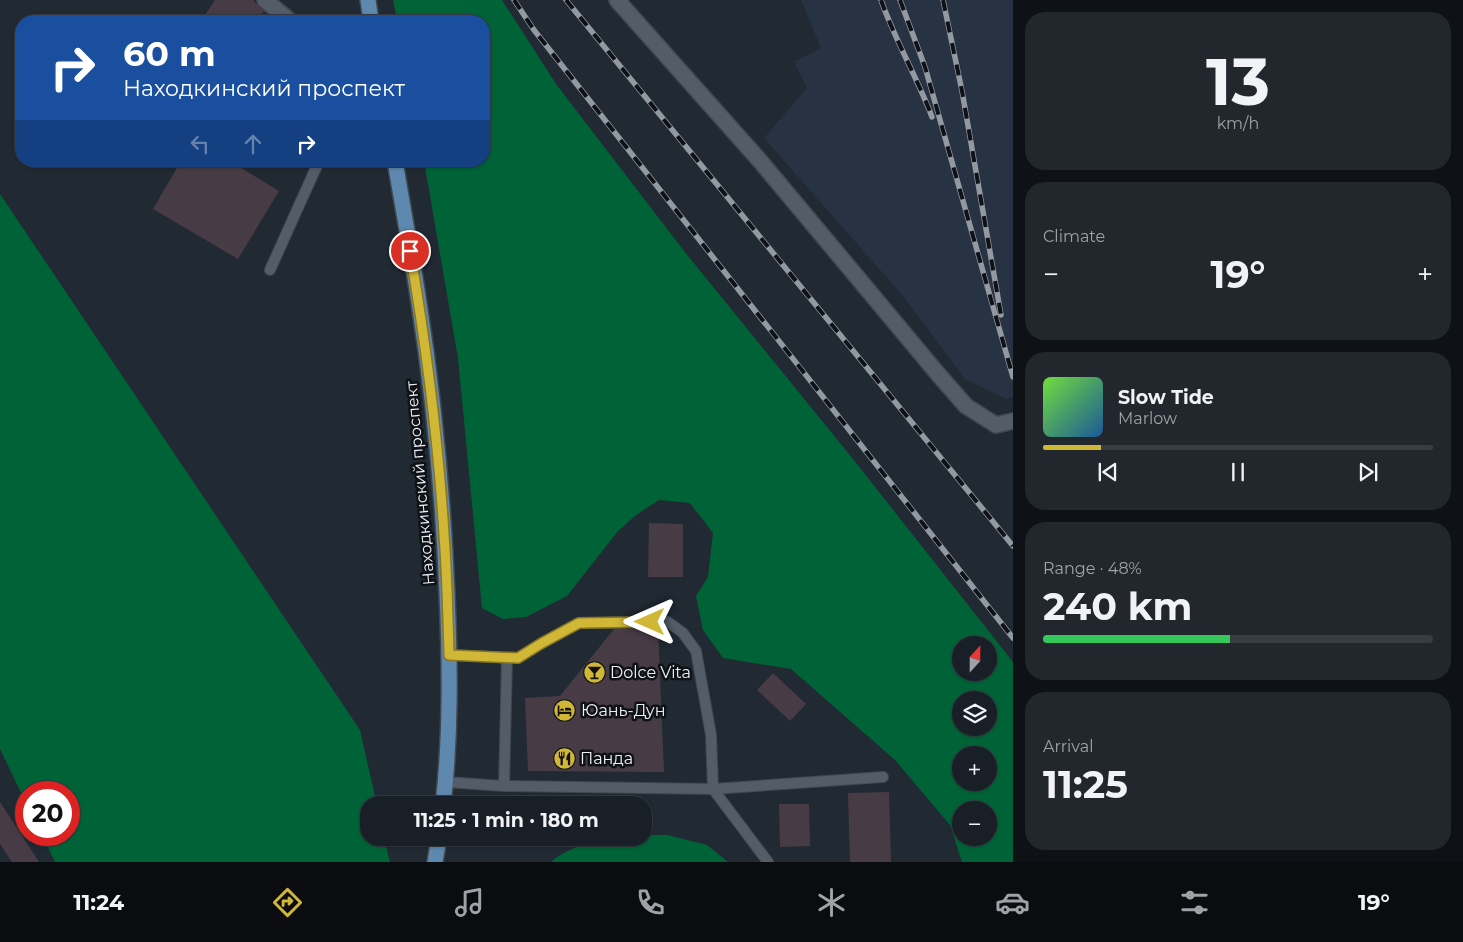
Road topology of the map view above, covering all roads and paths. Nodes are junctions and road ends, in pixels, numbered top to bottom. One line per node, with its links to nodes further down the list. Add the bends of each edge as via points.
1 (265, 0): 4 (street)
2 (368, 0): 5 (main road)
3 (617, 0): 9 (street, via 761,162 966,406 996,425)
4 (283, 15)
5 (370, 15)
6 (316, 167): 8 (lane)
7 (396, 167): 10 (main road, Находкинский проспект, via 420,304 434,418 444,534)
8 (270, 270)
9 (1013, 421)
10 (449, 655): 11 (lane); 13 (main road, Находкинский проспект)
11 (507, 658): 14 (lane); 15 (lane, via 518,658 579,623 668,622 683,633 696,651 711,735)
12 (883, 777): 15 (lane)
13 (446, 782): 14 (lane); 16 (main road, Находкинский проспект)
14 (504, 786): 15 (lane)
15 (713, 789): 19 (lane)
16 (444, 796)
17 (438, 846): 18 (main road)
18 (435, 862)
19 (768, 862)

